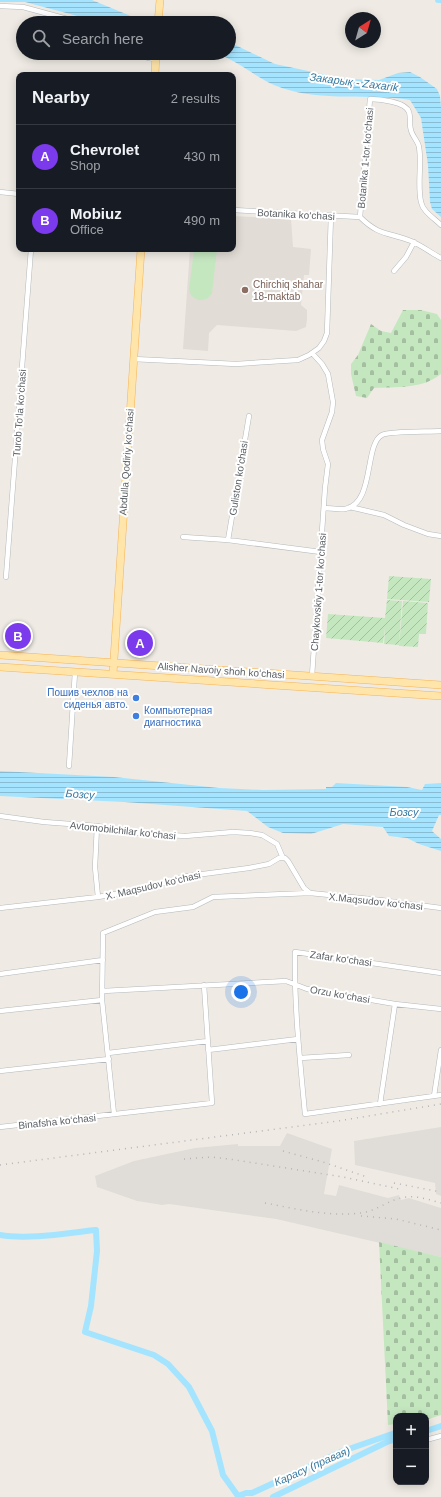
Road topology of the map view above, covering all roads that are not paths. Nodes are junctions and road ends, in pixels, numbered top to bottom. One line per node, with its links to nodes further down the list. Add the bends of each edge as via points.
1 (160, 0): 4 (main road)
2 (0, 6): 3 (street, via 23,7)
3 (56, 16)
4 (159, 16)
5 (156, 60): 6 (main road)
6 (155, 72)
7 (0, 192): 8 (street)
8 (16, 194)
9 (236, 210): 10 (street, Botanika ko‘chasi)
10 (331, 216): 11 (street, Botanika ko‘chasi); 18 (street, via 327,333 322,344)
11 (360, 217): 12 (street, Botanika 1-tor ko‘chasi, via 370,99 396,103 409,110 410,130 419,146 421,202 425,211); 13 (street, via 377,231)
12 (441, 225)
13 (414, 242): 16 (street); 17 (street)
14 (31, 252): 28 (street, Turob To‘la ko‘chasi)
15 (140, 252): 19 (main road, Abdulla Qodiriy ko‘chasi)
16 (441, 258)
17 (394, 271)
18 (312, 353): 19 (street, via 298,360 236,364); 23 (street, Chaykovskiy 1-tor ko‘chasi, via 328,374 333,402 322,440 328,464)
19 (132, 359): 30 (main road, Abdulla Qodiriy ko‘chasi)
20 (249, 416): 26 (street, Guliston ko‘chasi)
21 (441, 432): 22 (street, via 386,434 379,437 374,444 363,492)
22 (350, 507): 23 (street); 24 (street, via 384,515 428,534)
23 (324, 508): 27 (street, Chaykovskiy 1-tor ko‘chasi)
24 (441, 536)
25 (183, 537): 26 (street)
26 (228, 540): 27 (street)
27 (321, 552): 34 (street, Chaykovskiy 1-tor ko‘chasi)
28 (6, 577)
29 (0, 655): 30 (main road, Alisher Navoiy shoh koʻchasi)
30 (113, 663): 33 (main road, Abdulla Qodiriy ko‘chasi); 34 (main road, Alisher Navoiy shoh koʻchasi)
31 (0, 667): 32 (main road, Alisher Navoiy shoh koʻchasi)
32 (75, 672): 33 (main road, Alisher Navoiy shoh koʻchasi); 37 (street)
33 (112, 674): 36 (main road, Alisher Navoiy shoh koʻchasi)
34 (312, 676): 35 (main road, Alisher Navoiy shoh koʻchasi)
35 (441, 685)
36 (441, 696)
37 (69, 766)
38 (0, 816): 39 (street, Avtomobilchilar ko‘chasi)
39 (97, 826): 40 (street, Avtomobilchilar ko‘chasi, via 139,833 185,836 233,832 262,835 277,844); 42 (street, via 95,867)
40 (283, 858): 41 (street, via 288,861); 42 (street, X. Maqsudov ko‘chasi, via 269,864 188,876)
41 (310, 894): 44 (street, X.Maqsudov ko‘chasi); 45 (street, X.Maqsudov ko‘chasi, via 213,897 193,907 155,912 103,933)
42 (98, 898): 43 (street, X. Maqsudov ko‘chasi)
43 (0, 908)
44 (441, 908)
45 (103, 960): 47 (street); 50 (street)
46 (441, 972): 48 (street, Zafar ko‘chasi, via 295,952)
47 (0, 974)
48 (294, 983): 49 (street, via 286,981); 52 (street, Orzu ko‘chasi, via 307,989); 55 (street, Orzu ko‘chasi)
49 (204, 985): 50 (street); 56 (street)
50 (103, 991): 51 (street)
51 (102, 1000): 54 (street); 60 (street)
52 (395, 1004): 53 (street, Orzu ko‘chasi); 65 (street)
53 (441, 1009)
54 (0, 1011)
55 (298, 1039): 57 (street); 61 (street, Orzu ko‘chasi)
56 (208, 1041): 57 (street); 60 (street)
57 (208, 1050): 66 (street, via 212,1103)
58 (441, 1050): 64 (street)
59 (349, 1055): 61 (street)
60 (108, 1056): 62 (street); 66 (street)
61 (300, 1058): 65 (street, Orzu ko‘chasi, via 305,1114)
62 (0, 1071)
63 (441, 1095): 64 (street)
64 (434, 1096): 65 (street)
65 (380, 1104)
66 (114, 1114): 67 (street, Binafsha ko‘chasi)
67 (0, 1127)
68 (441, 1436): 69 (street)
69 (429, 1439)

